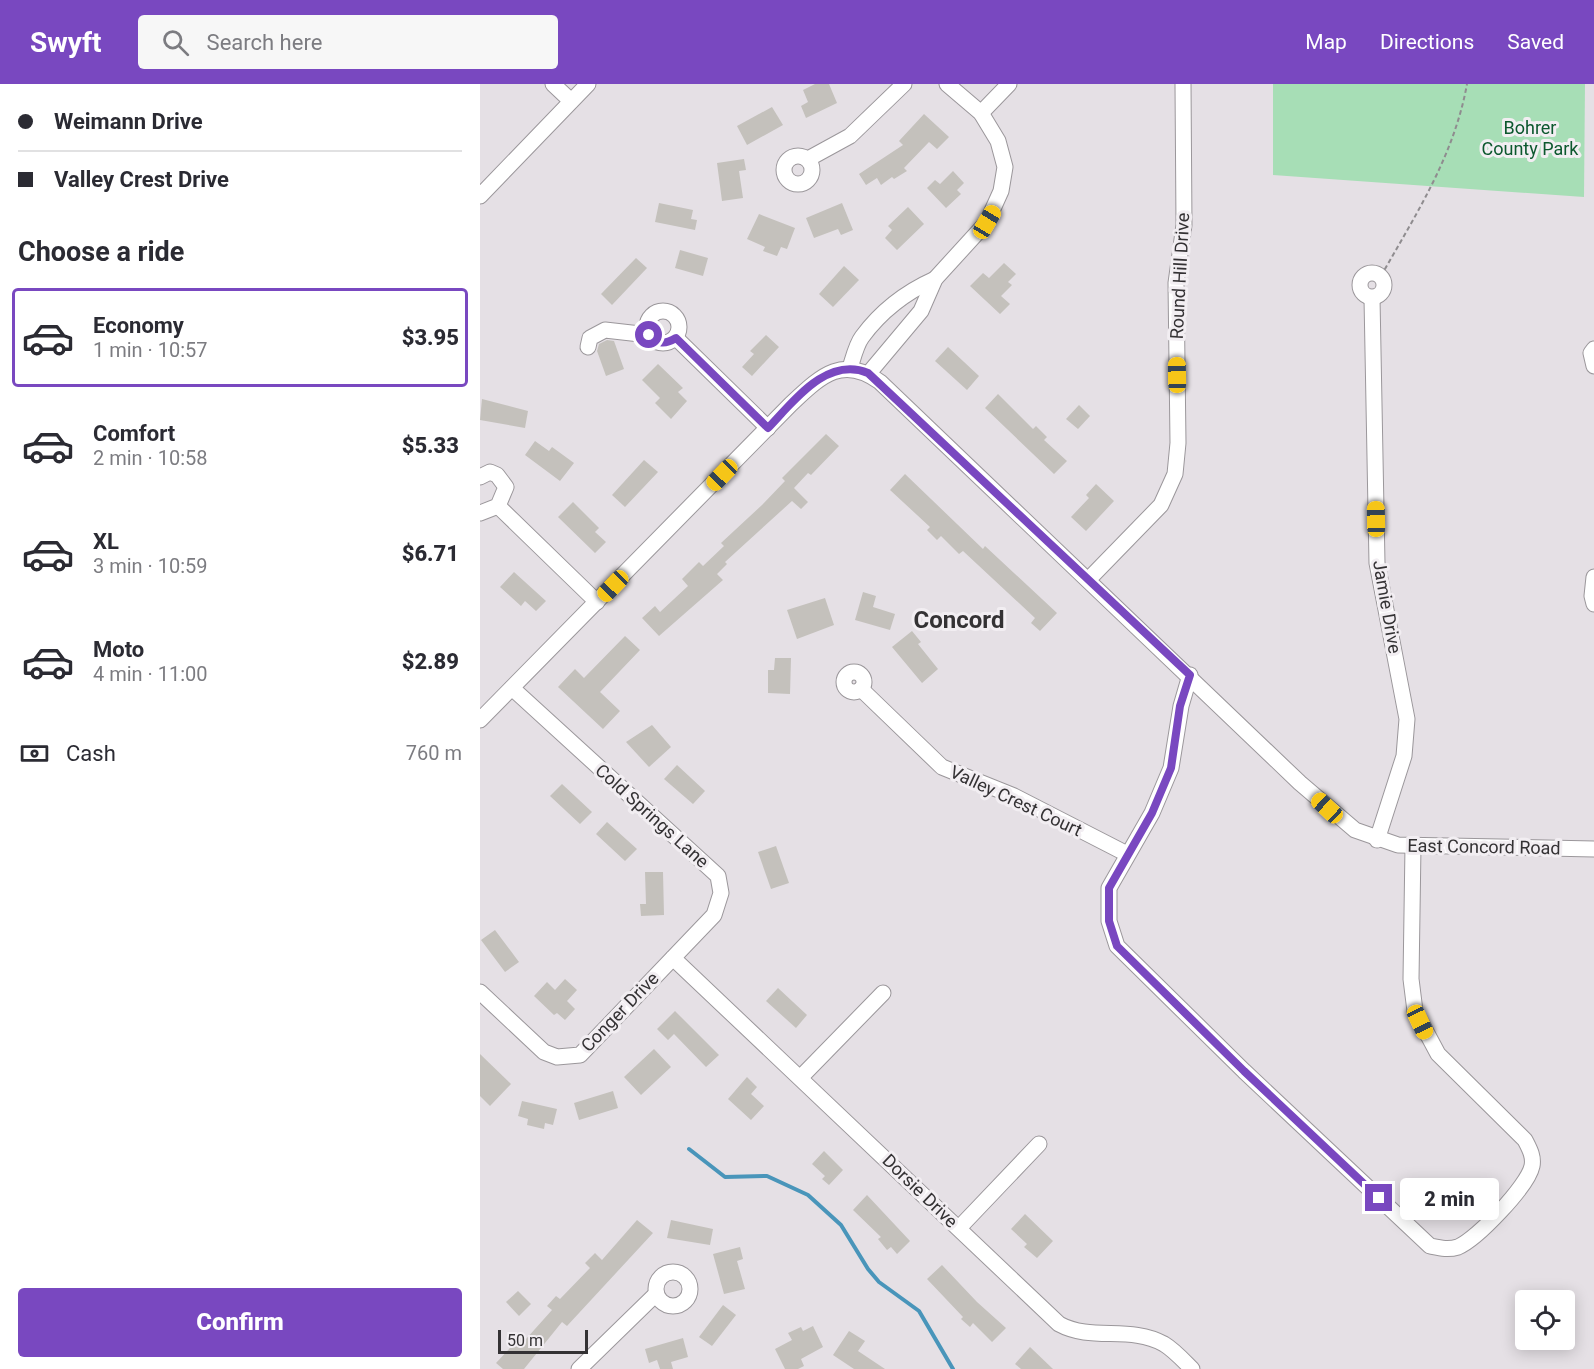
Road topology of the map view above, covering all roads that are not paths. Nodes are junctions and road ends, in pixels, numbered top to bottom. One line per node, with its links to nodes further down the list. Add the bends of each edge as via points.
1 (553, 84): 7 (street)
2 (588, 84): 7 (street)
3 (904, 84): 9 (street, via 850,136)
4 (947, 84): 8 (street)
5 (1009, 84): 8 (street)
6 (1183, 84): 27 (street, Round Hill Drive, via 1184,225 1176,283 1175,474 1161,505)
7 (571, 101): 10 (street)
8 (981, 113): 12 (street, via 998,141 1005,167 1001,191 987,222)
9 (808, 159)
10 (480, 196)
11 (1381, 276): 34 (street, Jamie Drive, via 1369,273 1360,281 1362,292 1372,298 1377,563 1407,719 1404,756)
12 (935, 279): 15 (street, via 901,296); 20 (street, via 921,311)
13 (649, 335): 14 (street, via 659,343 668,344); 14 (street, via 648,322 662,311 672,313 679,322); 16 (street, via 605,330 590,338)
14 (676, 338): 22 (street)
15 (860, 339): 19 (street); 21 (street)
16 (588, 347)
17 (1594, 349): 18 (street)
18 (1594, 366)
19 (850, 368): 20 (street, East Concord Road); 21 (street, via 829,373)
20 (868, 373): 27 (street, East Concord Road)
21 (811, 385): 22 (street)
22 (768, 428): 28 (street)
23 (480, 477): 24 (street, via 490,472 506,487)
24 (498, 506): 25 (street); 28 (street)
25 (480, 513)
26 (1594, 577): 29 (street)
27 (1089, 579): 30 (street, East Concord Road)
28 (597, 602): 31 (street)
29 (1594, 604)
30 (1190, 675): 34 (street, East Concord Road, via 1327,808 1355,830); 37 (street, via 1180,706 1171,768 1152,813)
31 (512, 688): 33 (street); 38 (street, Cold Springs Lane, via 718,876 721,893 714,915)
32 (861, 689): 37 (street, Valley Crest Court, via 942,767 1014,796)
33 (480, 720)
34 (1377, 840): 35 (street, East Concord Road)
35 (1413, 846): 36 (street, East Concord Road); 37 (street, via 1411,979 1415,1011 1438,1054 1525,1140 1532,1152 1533,1165 1526,1180 1475,1235 1458,1246 1444,1249 1430,1246 1117,946 1109,921 1109,888)
36 (1594, 849)
37 (1127, 855)
38 (673, 958): 39 (street, Conger Drive, via 580,1055 569,1058 543,1052); 41 (street, Dorsie Drive)
39 (480, 992)
40 (883, 993): 41 (street)
41 (801, 1077): 43 (street, Dorsie Drive)
42 (1039, 1144): 43 (street)
43 (959, 1228): 46 (street, Dorsie Drive, via 1059,1324 1090,1335 1124,1333 1146,1337 1166,1345)
44 (656, 1294): 45 (street)
45 (579, 1369)
46 (1192, 1369)

